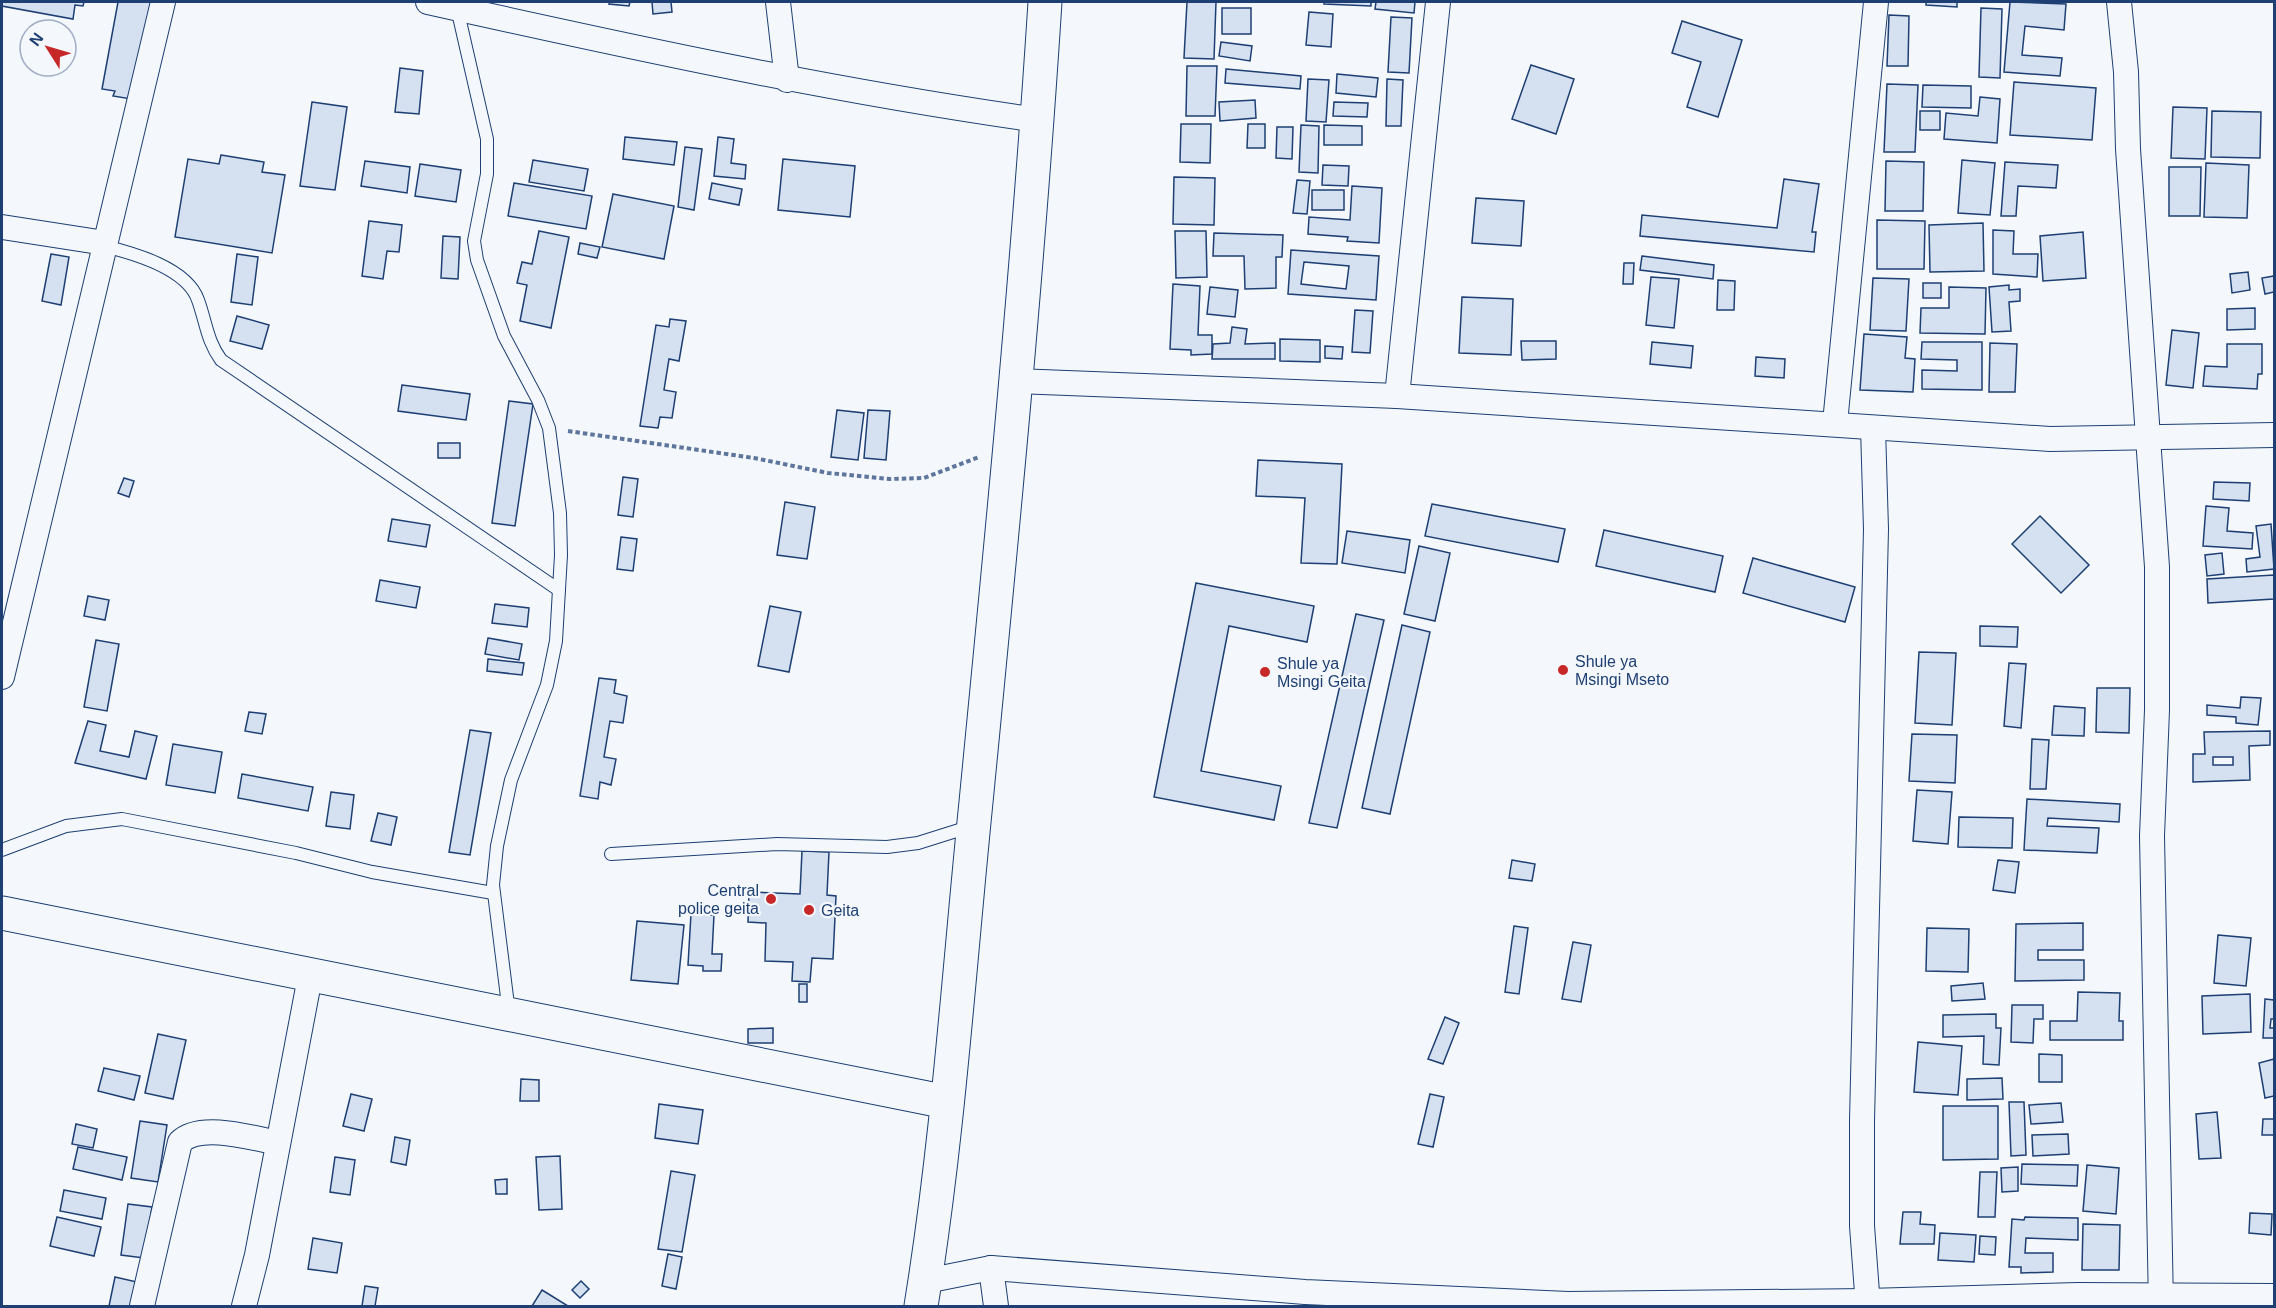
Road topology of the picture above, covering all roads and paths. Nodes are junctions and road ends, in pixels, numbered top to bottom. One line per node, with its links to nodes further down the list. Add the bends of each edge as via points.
1 (163, 2): 12 (street)
2 (428, 2): 8 (street)
3 (778, 2): 9 (street)
4 (1045, 2): 10 (street)
5 (1438, 2): 14 (street)
6 (1876, 2): 15 (street)
7 (2119, 2): 19 (street)
8 (457, 8): 9 (street); 16 (lane, via 487,139 487,174 474,241 477,260 504,336)
9 (787, 80): 10 (street)
10 (1038, 120): 13 (street)
11 (2, 227): 12 (street)
12 (105, 244): 21 (lane, via 158,264 187,283 197,297 210,346 221,360); 22 (street)
13 (1015, 381): 14 (street); 20 (street)
14 (1397, 396): 15 (street)
15 (1835, 423): 17 (street)
16 (549, 428): 20 (path, via 890,479 924,478); 21 (lane, via 560,513)
17 (1874, 428): 19 (street, via 2050,439); 37 (street, via 1876,529 1862,1121)
18 (2274, 435): 19 (street)
19 (2149, 437): 36 (street, via 2157,567 2152,836)
20 (1008, 446): 23 (street)
21 (559, 590): 26 (lane, via 556,641 547,685 511,780 497,846)
22 (2, 676)
23 (973, 826): 25 (lane, via 918,843 887,847 777,844); 30 (street)
24 (2, 850): 26 (lane, via 66,826 122,819 372,872)
25 (611, 854)
26 (494, 893): 29 (lane)
27 (2, 913): 28 (street)
28 (310, 977): 29 (street); 31 (street)
29 (510, 1017): 30 (street)
30 (947, 1102): 33 (street)
31 (278, 1143): 39 (street, via 203,1133 194,1133 180,1142); 40 (street)
32 (991, 1268): 33 (street); 35 (street); 41 (street)
33 (923, 1294)
34 (2274, 1296): 36 (street)
35 (1305, 1299): 38 (street)
36 (2160, 1302): 37 (street, via 2078,1294)
37 (1867, 1304): 38 (street)
38 (1568, 1305)
39 (142, 1306)
40 (244, 1306)
41 (996, 1306)

